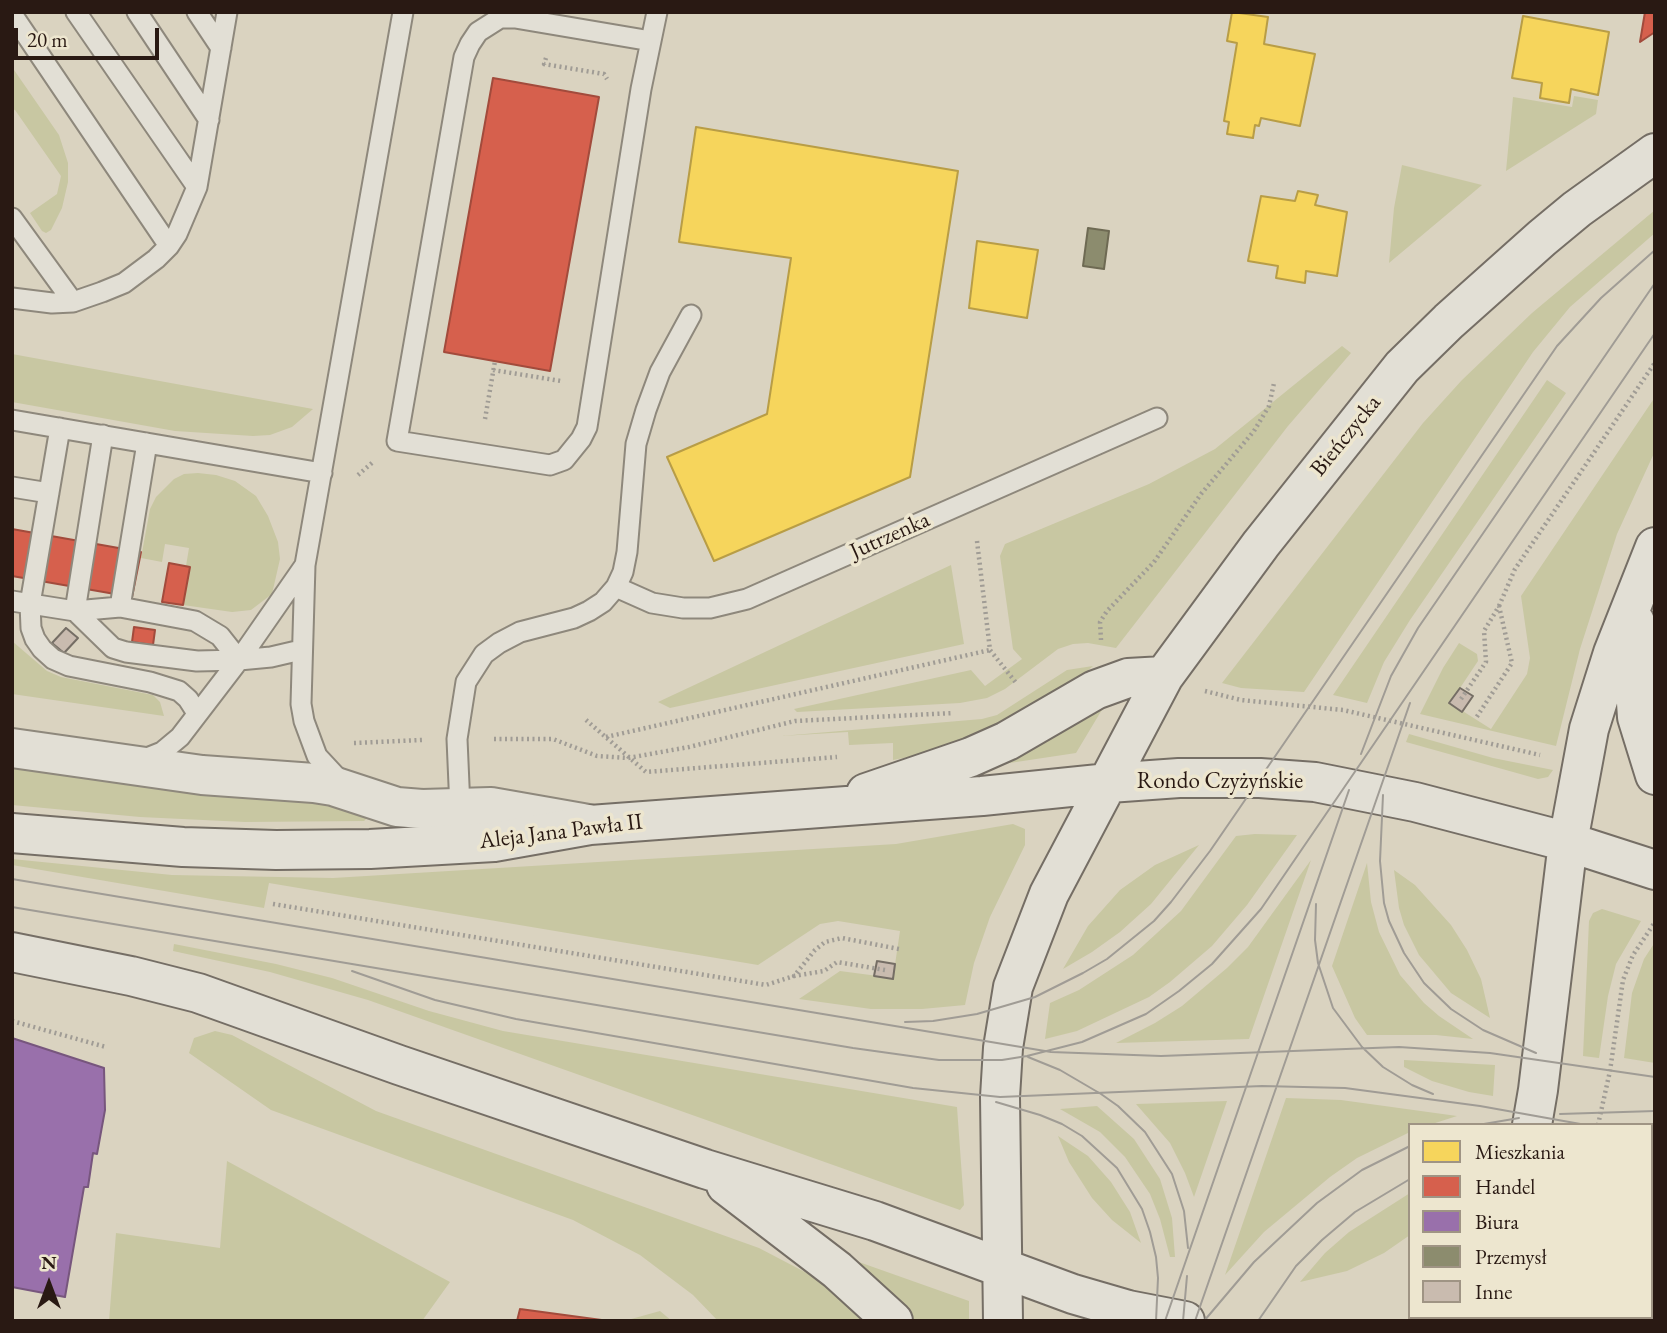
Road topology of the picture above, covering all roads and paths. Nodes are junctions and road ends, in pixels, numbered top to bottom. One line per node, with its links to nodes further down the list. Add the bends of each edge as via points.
1 (76, 12): 14 (lane)
2 (137, 12): 12 (lane)
3 (197, 12): 9 (lane)
4 (227, 12): 9 (lane)
5 (403, 12): 31 (lane)
6 (657, 12): 8 (lane)
7 (12, 13): 16 (lane)
8 (651, 40): 30 (lane, via 587,427 558,464); 30 (lane, via 500,18 478,32 464,57 397,441)
9 (221, 48): 12 (lane)
10 (547, 53): 11 (path, via 544,64 604,74)
11 (609, 83)
12 (209, 120): 14 (lane)
13 (1655, 153): 47 (main road, Bieńczycka, via 1542,238 1402,367)
14 (197, 187): 16 (lane)
15 (12, 218): 18 (lane)
16 (169, 246): 18 (lane, via 124,283)
17 (12, 298): 18 (lane)
18 (73, 302)
19 (691, 315): 38 (lane, via 660,372 636,444 627,552)
20 (495, 361): 22 (path)
21 (1654, 364): 40 (path, via 1515,569)
22 (493, 370): 23 (path); 30 (path)
23 (566, 382)
24 (1274, 383): 43 (path, via 1269,405 1254,431 1201,494 1154,562 1107,611 1099,625)
25 (1157, 418): 38 (lane, Jutrzenka, via 747,598 710,608 683,608 652,603)
26 (12, 420): 27 (lane)
27 (60, 428): 28 (lane); 33 (lane)
28 (103, 435): 29 (lane); 42 (lane)
29 (147, 443): 31 (lane); 41 (lane)
30 (480, 455)
31 (321, 472): 36 (lane)
32 (12, 486): 33 (lane)
33 (49, 493): 39 (lane)
34 (977, 541): 45 (path)
35 (1655, 547): 37 (main road)
36 (305, 565): 44 (lane); 46 (lane)
37 (1639, 585): 64 (main road, via 1635,696 1642,738); 71 (main road, via 1593,716)
38 (616, 587): 68 (lane, via 589,611 499,643 473,667 466,682 457,739)
39 (21, 603): 42 (lane); 51 (lane, via 35,639 53,659 179,691)
40 (1499, 606): 50 (path, via 1484,631 1486,662); 53 (path, via 1512,663)
41 (120, 607): 42 (lane); 46 (lane, via 195,621 220,636)
42 (75, 611): 46 (lane, via 113,648 126,652 197,662)
43 (1102, 644)
44 (301, 650): 46 (lane); 66 (lane, via 301,704 312,744 325,766)
45 (990, 650): 48 (path); 55 (path)
46 (239, 660): 51 (lane)
47 (1164, 676): 65 (main road, Bieńczycka); 67 (main road, via 1128,678 1095,690 971,757 881,786)
48 (1017, 685)
49 (1214, 695): 61 (path, via 1343,710)
50 (1461, 699)
51 (197, 713): 63 (lane, via 163,752)
52 (957, 713): 62 (path, via 795,721)
53 (1476, 718)
54 (586, 720): 55 (path)
55 (606, 737): 62 (path)
56 (434, 739): 58 (path)
57 (489, 739): 62 (path, via 553,739 597,756)
58 (344, 743)
59 (12, 748): 63 (main road)
60 (846, 756): 62 (path, via 646,772)
61 (1545, 756)
62 (628, 758)
63 (125, 764): 66 (main road, via 202,775 291,779)
64 (1655, 775)
65 (1109, 783): 67 (main road, Aleja Jana Pawła II); 71 (main road, Rondo Czyżyńskie, via 1179,778 1306,781 1415,802); 84 (main road, Rondo Czyżyńskie, via 1049,894 1018,968 1009,1006 1000,1097)
66 (352, 792): 68 (main road, via 397,807)
67 (835, 807): 69 (main road, Aleja Jana Pawła II)
68 (460, 808): 69 (main road, via 491,807)
69 (590, 825): 70 (main road, Aleja Jana Pawła II, via 494,842 370,849 183,847)
70 (12, 833)
71 (1568, 842): 72 (main road); 81 (main road)
72 (1655, 870)
73 (273, 904): 78 (path, via 766,985)
74 (1655, 922): 82 (path, via 1626,971)
75 (899, 949): 78 (path, via 842,938 825,942)
76 (12, 952): 83 (main road, via 198,993)
77 (885, 970): 78 (path, via 836,962 824,971)
78 (794, 976)
79 (12, 1021): 80 (path)
80 (106, 1047)
81 (1532, 1123)
82 (1598, 1123)
83 (705, 1169): 84 (main road, via 875,1221); 85 (main road, via 837,1270)
84 (1002, 1267): 86 (main road, Rondo Czyżyńskie); 87 (main road, via 1117,1307)
85 (892, 1321)
86 (1003, 1321)
87 (1185, 1321)

